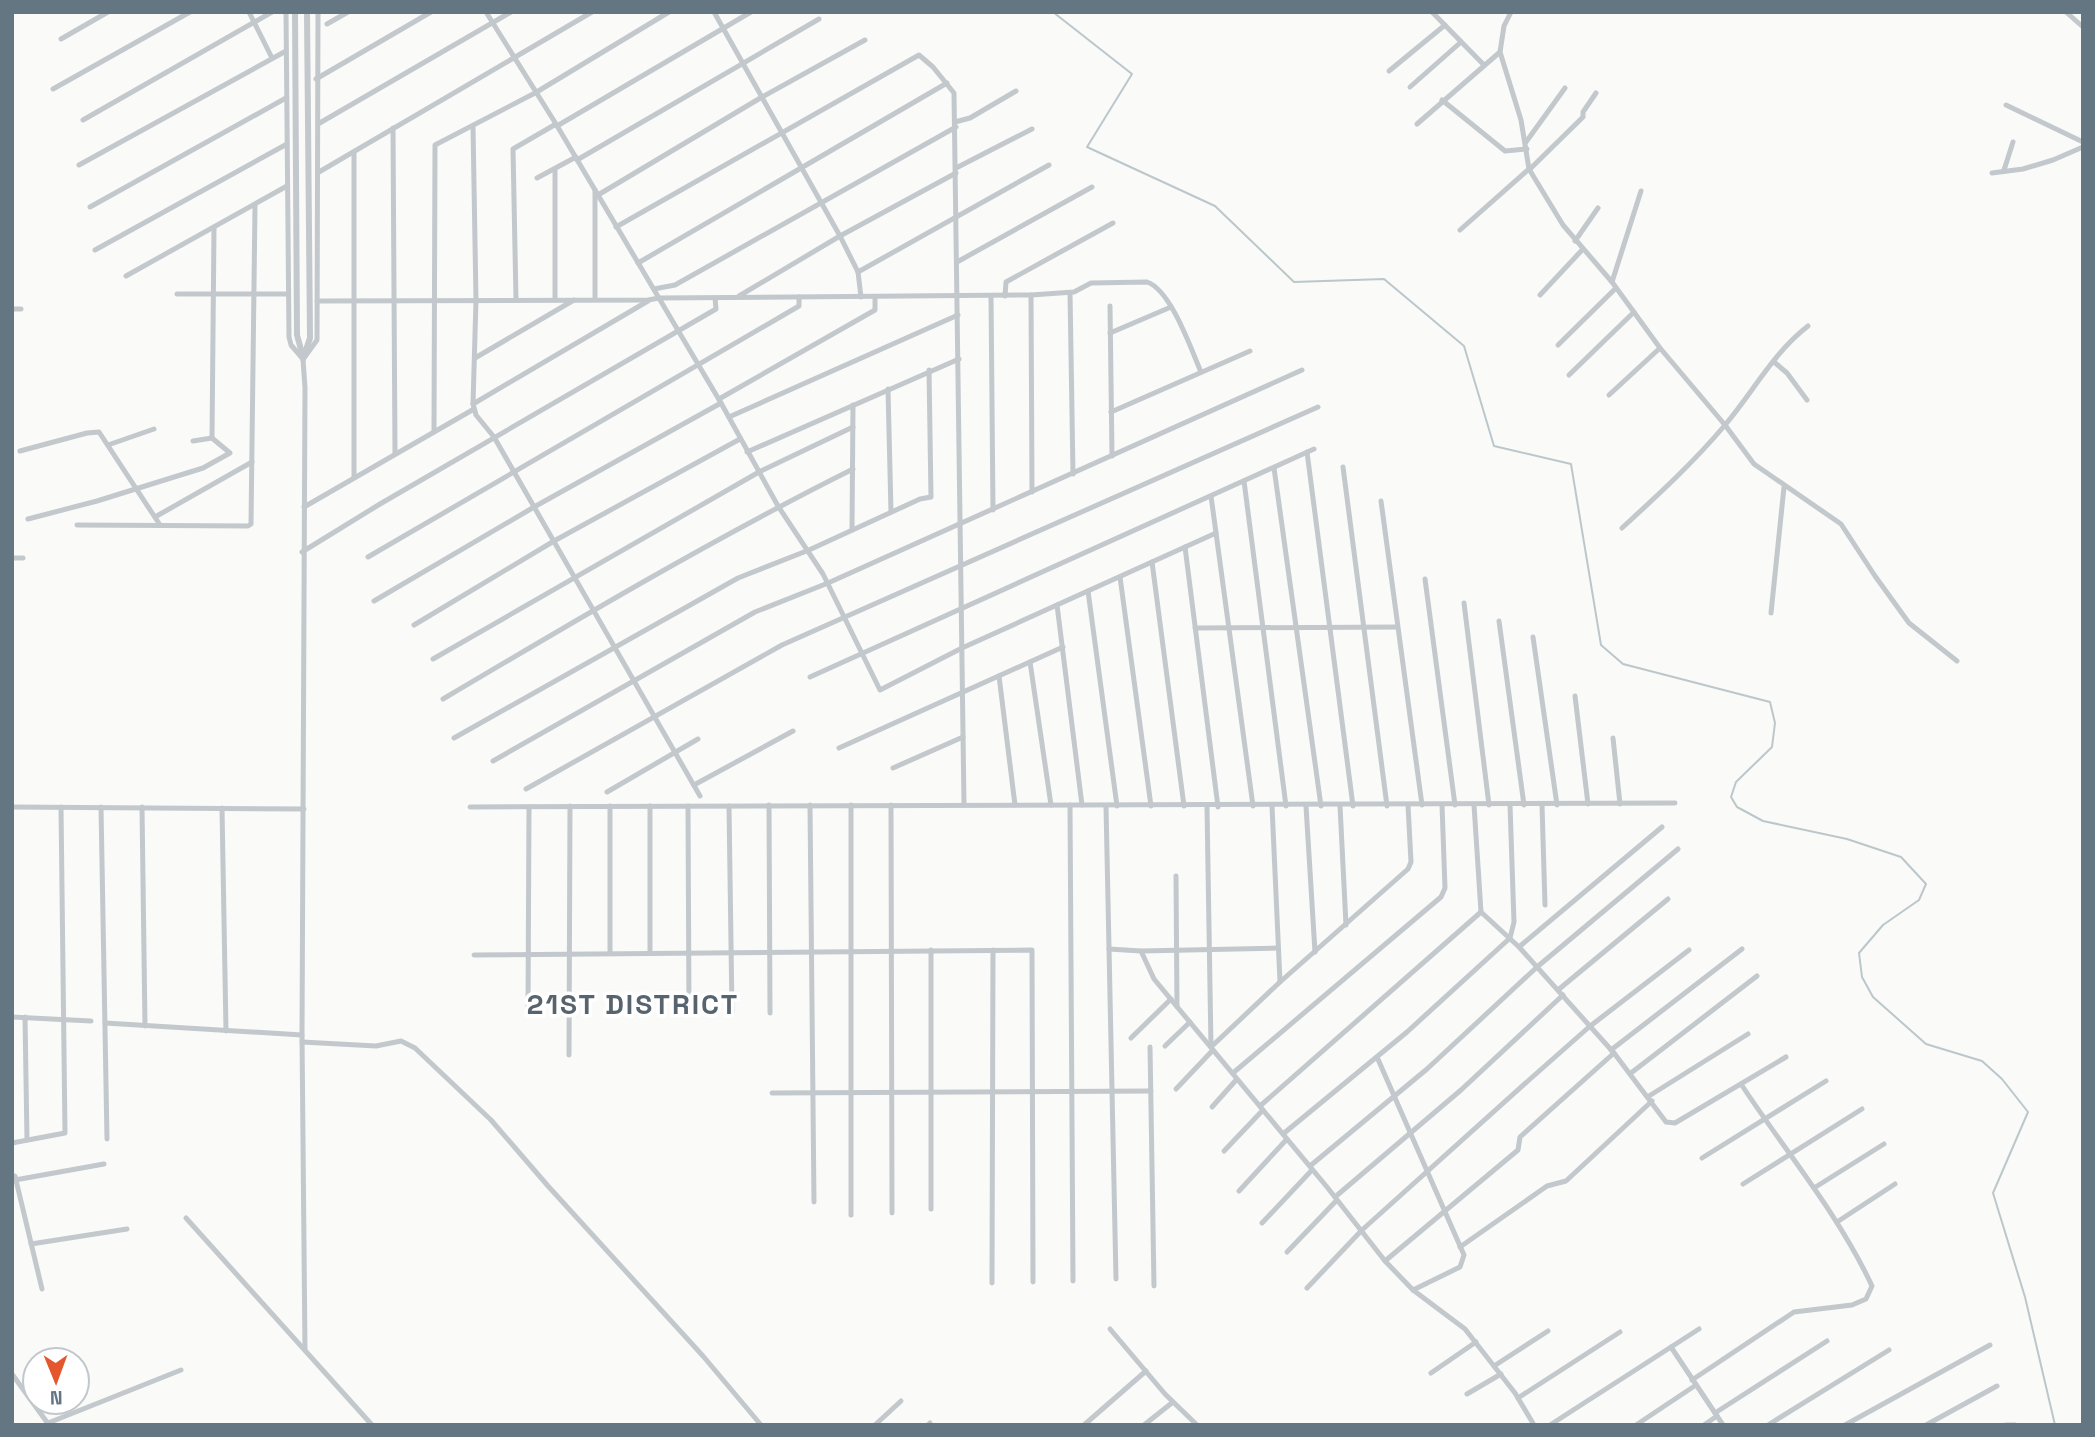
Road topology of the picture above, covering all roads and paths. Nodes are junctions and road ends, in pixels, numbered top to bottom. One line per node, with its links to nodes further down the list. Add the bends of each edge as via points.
1 (108, 12): 27 (street)
2 (190, 12): 40 (street)
3 (248, 12): 21 (street)
4 (272, 12): 21 (street)
5 (286, 12): 30 (street)
6 (295, 12): 137 (street, via 297,335)
7 (307, 12): 137 (street, via 310,338)
8 (318, 12): 37 (street)
9 (348, 12): 23 (street)
10 (431, 12): 37 (street)
11 (486, 12): 22 (street)
12 (511, 12): 22 (street)
13 (592, 12): 33 (street)
14 (669, 12): 43 (street)
15 (714, 12): 26 (street)
16 (751, 12): 26 (street)
17 (1432, 12): 24 (street)
18 (1511, 12): 31 (street)
19 (2066, 12): 25 (street)
20 (819, 19): 34 (street)
21 (254, 22): 32 (street); 49 (street)
22 (493, 23): 33 (street); 50 (street)
23 (327, 24)
24 (1445, 25): 29 (street); 36 (street)
25 (2083, 27)
26 (723, 29): 34 (street); 53 (street)
27 (61, 39)
28 (864, 40): 45 (street)
29 (1461, 42): 35 (street); 39 (street)
30 (286, 51): 32 (street); 46 (street)
31 (1500, 52): 35 (street); 58 (street)
32 (272, 58): 65 (street)
33 (515, 58): 43 (street); 55 (street)
34 (744, 64): 45 (street); 64 (street)
35 (1484, 65): 47 (street)
36 (1389, 72)
37 (316, 79): 50 (street)
38 (947, 83): 51 (street, via 954,93); 57 (street, via 919,55); 68 (street)
39 (1410, 87)
40 (52, 89)
41 (1565, 89): 58 (street)
42 (1016, 91): 51 (street)
43 (535, 93): 53 (street); 54 (street)
44 (1596, 93): 69 (street, via 1583,117)
45 (762, 97): 57 (street); 78 (street)
46 (286, 98): 60 (street); 81 (street)
47 (1442, 100): 52 (street); 62 (street, via 1505,150)
48 (2006, 105): 61 (street)
49 (83, 120)
50 (318, 124): 72 (street)
51 (956, 124): 71 (street); 79 (street)
52 (1417, 124)
53 (556, 125): 64 (street); 114 (street, via 513,149)
54 (473, 126): 120 (street, via 435,145); 121 (street)
55 (393, 128): 63 (street); 119 (street)
56 (1032, 129): 71 (street)
57 (781, 132): 68 (street); 85 (street)
58 (1525, 142): 62 (street)
59 (2013, 142): 70 (street)
60 (287, 144): 75 (street); 91 (street)
61 (2083, 145): 70 (street, via 2053,160)
62 (1527, 149): 69 (street)
63 (354, 152): 72 (street); 118 (street)
64 (576, 158): 67 (street); 78 (street)
65 (79, 165)
66 (1049, 165): 83 (street)
67 (555, 169): 74 (street); 115 (street)
68 (802, 169): 79 (street); 93 (street)
69 (1529, 170): 87 (street); 89 (street)
70 (2004, 170): 73 (street)
71 (956, 171): 83 (street); 88 (street)
72 (319, 172): 123 (street)
73 (1992, 173)
74 (537, 178)
75 (287, 186): 80 (street); 102 (street)
76 (1092, 187): 92 (street)
77 (1640, 191): 96 (street)
78 (596, 192): 85 (street); 117 (street)
79 (820, 202): 88 (street); 97 (street, via 675,285)
80 (255, 206): 86 (street); 101 (street)
81 (90, 207)
82 (1598, 208): 89 (street)
83 (957, 217): 92 (street); 94 (street)
84 (1113, 223): 107 (street, via 1006,282)
85 (616, 227): 93 (street)
86 (214, 228): 95 (street); 98 (street)
87 (1460, 230)
88 (840, 236): 94 (street); 113 (street)
89 (1575, 241): 90 (street)
90 (1583, 249): 96 (street); 104 (street)
91 (95, 250)
92 (957, 262): 105 (street)
93 (638, 263): 97 (street)
94 (858, 272): 109 (street)
95 (126, 276)
96 (1614, 285): 128 (street); 133 (street)
97 (654, 289): 111 (street)
98 (215, 293): 100 (street); 101 (street); 159 (street)
99 (1070, 293): 103 (street); 125 (street, via 1091,283 1147,282); 175 (street)
100 (177, 294)
101 (256, 294): 102 (street); 169 (street)
102 (288, 294): 137 (street, via 289,341)
103 (1031, 295): 107 (street); 180 (street)
104 (1540, 295)
105 (958, 296): 106 (street); 110 (street); 129 (street)
106 (991, 296): 107 (street); 186 (street)
107 (1005, 296)
108 (799, 297): 109 (street); 113 (street); 140 (street, via 799,306)
109 (861, 297): 110 (street)
110 (874, 297): 148 (street, via 875,310)
111 (659, 298): 112 (street); 122 (street); 131 (street)
112 (715, 298): 113 (street); 131 (street, via 716,309)
113 (737, 298)
114 (516, 299): 115 (street); 121 (street)
115 (555, 299): 116 (street)
116 (576, 299): 117 (street); 136 (street)
117 (595, 299): 122 (street)
118 (353, 300): 119 (street); 123 (street); 176 (street)
119 (394, 300): 120 (street); 167 (street)
120 (435, 300): 121 (street); 157 (street)
121 (475, 300): 136 (street)
122 (648, 300): 150 (street)
123 (317, 301): 137 (street, via 317,340)
124 (1110, 306): 132 (street)
125 (1171, 307): 132 (street); 143 (street)
126 (12, 309): 127 (street)
127 (21, 309)
128 (1634, 312): 134 (street); 144 (street)
129 (958, 315): 138 (street); 153 (street)
130 (1808, 326): 139 (street)
131 (679, 332): 140 (street); 158 (street)
132 (1110, 333): 152 (street)
133 (1558, 345)
134 (1660, 348): 146 (street); 154 (street)
135 (1250, 351): 143 (street)
136 (475, 358): 150 (street)
137 (303, 359): 185 (street)
138 (959, 359): 141 (street); 190 (street)
139 (1774, 362): 147 (street); 154 (street)
140 (699, 366): 148 (street); 174 (street)
141 (929, 370): 145 (street); 187 (street, via 931,497)
142 (1302, 370): 168 (street)
143 (1202, 372): 152 (street)
144 (1569, 375)
145 (888, 389): 149 (street); 187 (street)
146 (1609, 395)
147 (1807, 400)
148 (720, 401): 153 (street); 184 (street)
149 (852, 405): 155 (street); 165 (street)
150 (473, 406): 157 (street); 158 (street)
151 (1318, 407): 204 (street)
152 (1111, 412): 168 (street)
153 (729, 417): 160 (street)
154 (1725, 425): 178 (street, via 1754,464); 193 (street)
155 (853, 427): 172 (street); 173 (street)
156 (154, 429): 162 (street)
157 (434, 431): 167 (street)
158 (494, 437): 174 (street); 199 (street)
159 (212, 439): 161 (street); 179 (street, via 229,455 203,468)
160 (740, 439): 165 (street); 196 (street)
161 (193, 441)
162 (108, 445): 164 (street, via 94,431); 179 (street)
163 (1314, 449): 166 (street)
164 (20, 451)
165 (747, 452): 173 (street)
166 (1307, 452): 171 (street); 224 (street)
167 (395, 453): 176 (street)
168 (1112, 456): 175 (street)
169 (252, 462): 188 (street); 192 (street, via 251,524)
170 (1343, 467): 225 (street)
171 (1274, 468): 177 (street); 223 (street)
172 (853, 469): 183 (street); 194 (street)
173 (759, 472): 183 (street); 205 (street)
174 (515, 473): 184 (street); 200 (street)
175 (1073, 474): 180 (street)
176 (354, 477): 185 (street)
177 (1244, 481): 181 (street); 222 (street)
178 (1784, 487): 215 (street); 232 (street, via 1841,524 1909,623)
179 (136, 488): 188 (street); 189 (street)
180 (1032, 492): 186 (street)
181 (1211, 496): 195 (street); 213 (street)
182 (1381, 501): 219 (street)
183 (778, 506): 198 (street); 214 (street)
184 (534, 507): 196 (street); 210 (street)
185 (304, 508): 199 (street)
186 (993, 510): 190 (street)
187 (891, 512): 194 (street)
188 (155, 517): 192 (street)
189 (28, 519)
190 (961, 524): 204 (street); 208 (street)
191 (77, 525): 192 (street)
192 (160, 525)
193 (1622, 528)
194 (852, 530): 198 (street)
195 (1216, 533): 197 (street); 221 (street)
196 (554, 541): 205 (street); 218 (street)
197 (1185, 547): 203 (street); 220 (street)
198 (809, 550): 208 (street); 227 (street, via 738,578)
199 (302, 552): 302 (street)
200 (368, 557)
201 (12, 558): 202 (street)
202 (23, 558)
203 (1152, 562): 206 (street); 284 (street)
204 (961, 565): 213 (street); 216 (street)
205 (575, 577): 214 (street); 231 (street)
206 (1120, 577): 209 (street); 283 (street)
207 (1425, 579): 268 (street)
208 (828, 583): 216 (street); 236 (street, via 755,612)
209 (1088, 591): 212 (street); 282 (street)
210 (374, 601)
211 (1464, 603): 270 (street)
212 (1057, 605): 228 (street); 229 (street)
213 (962, 609): 229 (street); 230 (street)
214 (594, 610): 227 (street); 239 (street)
215 (1771, 613)
216 (844, 617): 230 (street); 240 (street, via 782,645)
217 (1499, 621): 272 (street)
218 (414, 625)
219 (1398, 627): 225 (street); 266 (street)
220 (1195, 628): 221 (street); 300 (street)
221 (1229, 628): 222 (street); 285 (street)
222 (1262, 628): 223 (street); 287 (street)
223 (1296, 628): 224 (street); 289 (street)
224 (1330, 628): 225 (street); 291 (street)
225 (1364, 628): 292 (street)
226 (1533, 637): 274 (street)
227 (614, 646): 236 (street); 243 (street)
228 (1063, 647): 233 (street); 280 (street)
229 (962, 648): 230 (street, via 880,690); 237 (street)
230 (862, 654): 235 (street)
231 (433, 659)
232 (1957, 661)
233 (1030, 662): 234 (street); 263 (street)
234 (999, 676): 237 (street); 262 (street)
235 (810, 677)
236 (634, 680): 240 (street); 248 (street)
237 (962, 692): 242 (street); 246 (street)
238 (1575, 696): 256 (street)
239 (443, 699)
240 (656, 718): 247 (street); 251 (street)
241 (793, 731): 250 (street)
242 (963, 737): 249 (street); 255 (street)
243 (454, 738)
244 (1613, 738): 257 (street)
245 (698, 739): 247 (street)
246 (839, 748)
247 (675, 752): 250 (street); 252 (street)
248 (493, 761)
249 (893, 768)
250 (694, 785): 253 (street)
251 (526, 789)
252 (607, 792)
253 (700, 796)
254 (1675, 803): 257 (street)
255 (964, 804): 261 (street); 262 (street)
256 (1588, 804): 257 (street); 274 (street)
257 (1620, 804)
258 (769, 805): 259 (street); 279 (street); 325 (street)
259 (810, 805): 260 (street); 320 (street)
260 (851, 805): 261 (street); 321 (street)
261 (891, 805): 322 (street)
262 (1015, 805): 263 (street)
263 (1051, 805): 264 (street)
264 (1070, 805): 280 (street); 368 (street)
265 (1408, 805): 266 (street); 292 (street); 309 (street, via 1408,869)
266 (1422, 805): 267 (street)
267 (1442, 805): 268 (street); 364 (street, via 1444,893)
268 (1455, 805): 269 (street)
269 (1474, 805): 270 (street); 308 (street)
270 (1489, 805): 271 (street)
271 (1510, 805): 272 (street); 310 (street, via 1514,922)
272 (1524, 805): 273 (street)
273 (1542, 805): 274 (street); 307 (street)
274 (1557, 805)
275 (570, 806): 276 (street); 298 (street); 331 (street)
276 (610, 806): 277 (street); 327 (street)
277 (650, 806): 278 (street); 328 (street)
278 (688, 806): 279 (street); 329 (street)
279 (729, 806): 324 (street)
280 (1082, 806): 281 (street)
281 (1106, 806): 282 (street); 313 (street)
282 (1117, 806): 283 (street)
283 (1151, 806): 284 (street)
284 (1184, 806): 299 (street)
285 (1253, 806): 286 (street); 300 (street)
286 (1272, 806): 287 (street); 312 (street)
287 (1286, 806): 288 (street)
288 (1306, 806): 289 (street); 326 (street)
289 (1321, 806): 290 (street)
290 (1340, 806): 291 (street); 309 (street)
291 (1353, 806): 292 (street)
292 (1387, 806)
293 (12, 807): 294 (street)
294 (61, 807): 295 (street); 346 (street)
295 (101, 807): 296 (street); 349 (street)
296 (142, 807): 301 (street); 350 (street)
297 (470, 807): 298 (street)
298 (529, 807): 330 (street)
299 (1207, 807): 300 (street); 318 (street)
300 (1218, 807)
301 (222, 808): 302 (street); 352 (street)
302 (304, 809): 355 (street)
303 (1662, 827): 311 (street)
304 (1678, 849): 333 (street)
305 (1176, 876): 317 (street)
306 (1668, 899): 336 (street)
307 (1545, 905)
308 (1481, 912): 310 (street); 381 (street)
309 (1346, 925): 326 (street)
310 (1510, 938): 311 (street); 361 (street)
311 (1519, 947): 333 (street)
312 (1278, 948): 318 (street); 335 (street)
313 (1109, 949): 323 (street); 369 (street)
314 (1742, 949): 359 (street)
315 (931, 950): 316 (street); 322 (street); 373 (street)
316 (993, 950): 374 (street); 375 (street, via 1030,949 1033,953)
317 (1177, 950): 318 (street); 323 (street); 339 (street)
318 (1209, 950): 358 (street)
319 (1689, 950): 351 (street)
320 (811, 951): 321 (street); 325 (street); 377 (street)
321 (851, 951): 322 (street); 371 (street)
322 (892, 951): 372 (street)
323 (1141, 951): 338 (street, via 1154,979)
324 (731, 952): 325 (street); 329 (street); 342 (street)
325 (770, 952): 343 (street)
326 (1315, 952): 335 (street)
327 (610, 953): 328 (street); 331 (street)
328 (650, 953): 329 (street)
329 (688, 953): 341 (street)
330 (528, 954): 331 (street); 332 (street); 340 (street)
331 (569, 954): 360 (street)
332 (474, 955)
333 (1537, 967): 336 (street); 378 (street)
334 (1757, 976): 363 (street)
335 (1280, 982): 358 (street)
336 (1558, 990): 337 (street)
337 (1563, 995): 351 (street); 384 (street)
338 (1171, 999): 339 (street); 354 (street)
339 (1177, 1007): 348 (street)
340 (528, 1012)
341 (688, 1012)
342 (732, 1012)
343 (770, 1013)
344 (12, 1017): 345 (street)
345 (25, 1017): 346 (street); 387 (street)
346 (63, 1020): 347 (street); 387 (street, via 65,1133)
347 (91, 1021)
348 (1190, 1022): 356 (street); 358 (street)
349 (105, 1023): 350 (street); 386 (street)
350 (145, 1026): 352 (street)
351 (1589, 1027): 359 (street); 395 (street)
352 (226, 1031): 355 (street)
353 (1748, 1034): 379 (street)
354 (1131, 1038)
355 (302, 1039): 432 (street); 449 (street, via 376,1046 401,1041 415,1048 491,1119)
356 (1166, 1046)
357 (1150, 1047): 370 (street)
358 (1212, 1048): 364 (street); 367 (street)
359 (1613, 1051): 363 (street); 404 (street, via 1520,1137 1518,1150)
360 (569, 1055)
361 (1377, 1057): 378 (street); 385 (street)
362 (1786, 1057): 366 (street)
363 (1631, 1073): 379 (street)
364 (1235, 1076): 380 (street); 381 (street)
365 (1826, 1081): 383 (street)
366 (1741, 1084): 379 (street, via 1671,1124); 383 (street)
367 (1176, 1090)
368 (1072, 1091): 369 (street); 375 (street); 417 (street)
369 (1112, 1091): 370 (street); 416 (street)
370 (1151, 1091): 420 (street)
371 (851, 1092): 372 (street); 377 (street); 406 (street)
372 (892, 1092): 373 (street); 405 (street)
373 (931, 1092): 374 (street); 403 (street)
374 (993, 1092): 375 (street); 419 (street)
375 (1032, 1092): 418 (street)
376 (772, 1093): 377 (street)
377 (813, 1093): 402 (street)
378 (1394, 1095): 384 (street); 394 (street)
379 (1651, 1099): 413 (street, via 1566,1181 1547,1186)
380 (1212, 1107)
381 (1261, 1108): 385 (street); 390 (street)
382 (1862, 1109): 391 (street)
383 (1764, 1119): 391 (street); 392 (street)
384 (1410, 1132): 395 (street); 401 (street)
385 (1285, 1137): 394 (street); 400 (street)
386 (107, 1139)
387 (27, 1140): 388 (street)
388 (12, 1143)
389 (1884, 1144): 399 (street)
390 (1224, 1151)
391 (1789, 1154): 397 (street); 399 (street)
392 (1702, 1158)
393 (104, 1164): 396 (street)
394 (1311, 1168): 401 (street); 409 (street)
395 (1427, 1173): 404 (street); 411 (street)
396 (14, 1177): 412 (street)
397 (1743, 1184)
398 (1895, 1184): 408 (street)
399 (1814, 1188): 408 (street)
400 (1239, 1191)
401 (1336, 1199): 411 (street); 414 (street)
402 (814, 1202)
403 (931, 1209)
404 (1444, 1212): 413 (street); 415 (street)
405 (892, 1213)
406 (851, 1215)
407 (186, 1219): 432 (street)
408 (1837, 1222): 440 (street, via 1872,1286 1866,1299 1794,1312)
409 (1262, 1223)
410 (127, 1229): 412 (street)
411 (1362, 1230): 415 (street); 421 (street)
412 (31, 1244): 422 (street)
413 (1460, 1247): 423 (street, via 1464,1255 1460,1267)
414 (1287, 1252)
415 (1385, 1261): 423 (street)
416 (1116, 1279)
417 (1073, 1281)
418 (1032, 1282)
419 (992, 1283)
420 (1154, 1286)
421 (1307, 1287)
422 (42, 1289)
423 (1413, 1290): 429 (street)
424 (1110, 1329): 436 (street)
425 (1699, 1329): 431 (street)
426 (1548, 1331): 434 (street)
427 (1620, 1332): 443 (street)
428 (1827, 1341): 446 (street)
429 (1476, 1342): 434 (street); 437 (street)
430 (1990, 1345): 460 (street)
431 (1671, 1347): 440 (street); 455 (street)
432 (305, 1350): 448 (street)
433 (1889, 1350): 459 (street)
434 (1494, 1366): 439 (street)
435 (181, 1370): 447 (street)
436 (1146, 1371): 445 (street); 451 (street)
437 (1431, 1373)
438 (12, 1374): 447 (street)
439 (1500, 1374): 442 (street); 443 (street)
440 (1694, 1382): 446 (street); 456 (street)
441 (1997, 1386): 461 (street)
442 (1467, 1394)
443 (1518, 1398): 454 (street)
444 (901, 1401): 450 (street)
445 (1173, 1402): 452 (street); 453 (street)
446 (1716, 1414): 457 (street); 458 (street)
447 (48, 1424)
448 (372, 1425)
449 (761, 1425)
450 (874, 1425)
451 (1084, 1425)
452 (1144, 1425)
453 (1197, 1425)
454 (1534, 1425)
455 (1550, 1425)
456 (1636, 1425)
457 (1703, 1425)
458 (1723, 1425)
459 (1768, 1425)
460 (1845, 1425)
461 (1926, 1425)
462 (2006, 1425): 463 (street)
463 (2015, 1425)

